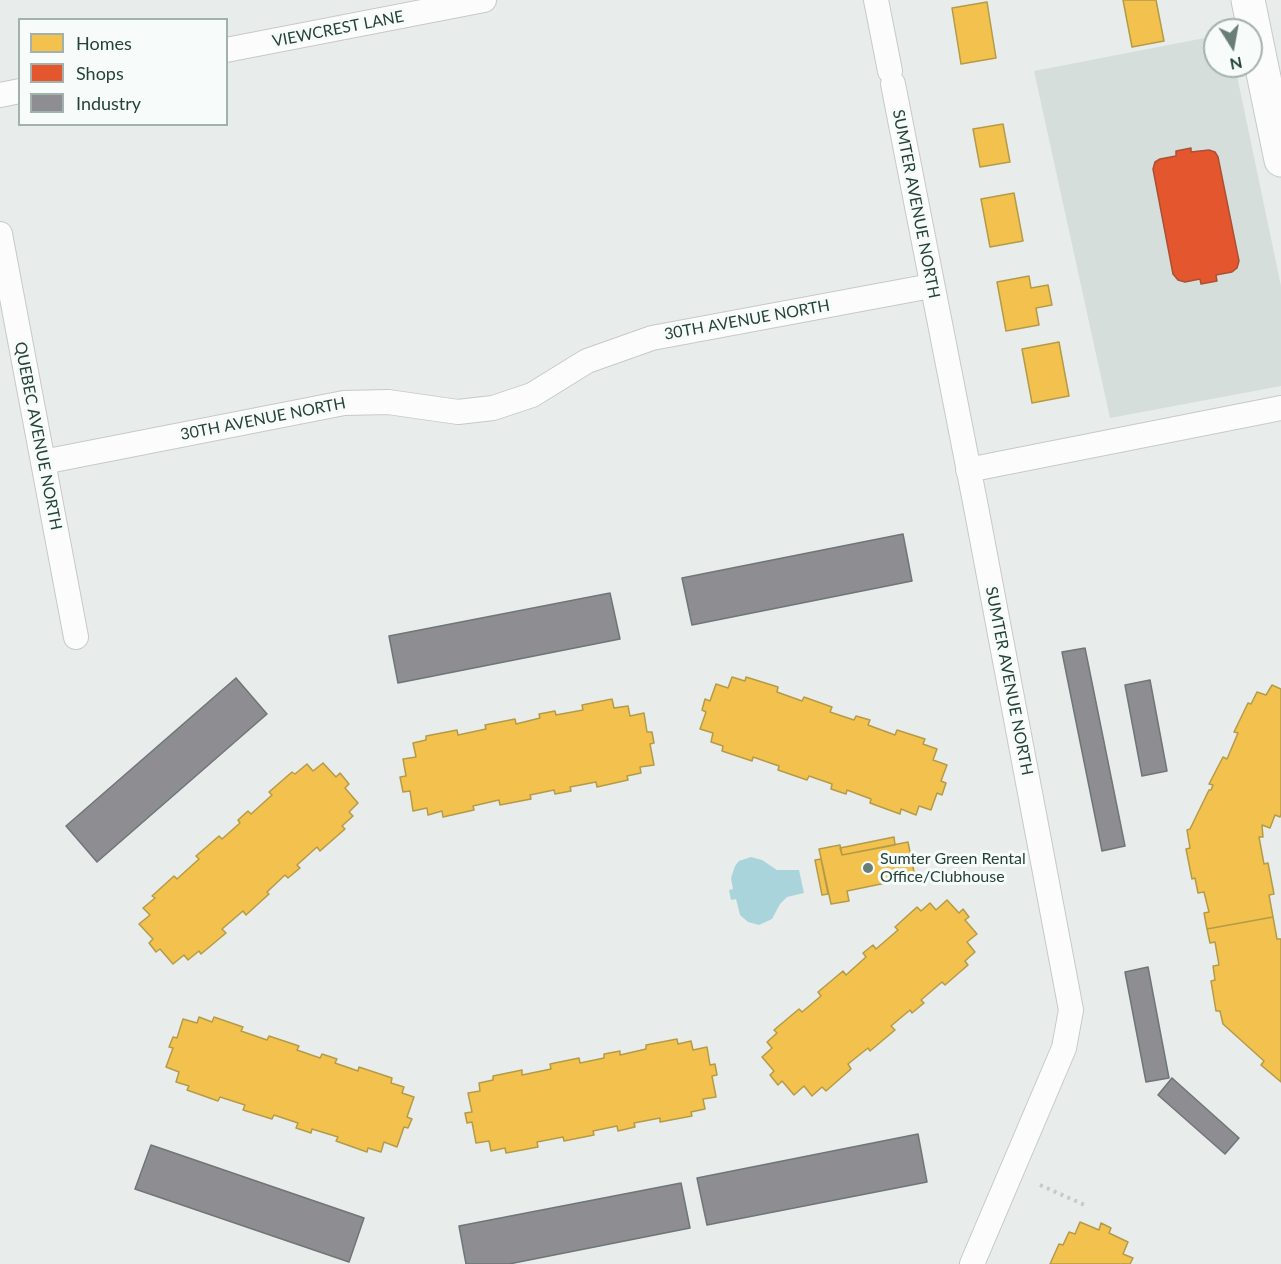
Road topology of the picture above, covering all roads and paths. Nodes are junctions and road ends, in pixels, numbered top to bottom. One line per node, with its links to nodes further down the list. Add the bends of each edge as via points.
1 (484, 0): 4 (street, VIEWCREST LANE)
2 (876, 0): 9 (street, SUMTER AVENUE NORTH)
3 (1248, 0): 7 (main road)
4 (228, 50)
5 (18, 91): 6 (street)
6 (0, 95)
7 (1281, 160)
8 (0, 234): 11 (street, QUEBEC AVENUE NORTH)
9 (931, 286): 11 (street, 30TH AVENUE NORTH, via 652,338 587,361 532,395 493,408 458,412 388,402 344,403); 12 (street, SUMTER AVENUE NORTH)
10 (1281, 408): 12 (street)
11 (43, 462): 13 (street, QUEBEC AVENUE NORTH)
12 (968, 470): 16 (street, SUMTER AVENUE NORTH, via 1071,1010 1064,1048)
13 (76, 637)
14 (1040, 1185): 15 (path)
15 (1088, 1206)
16 (972, 1264)

